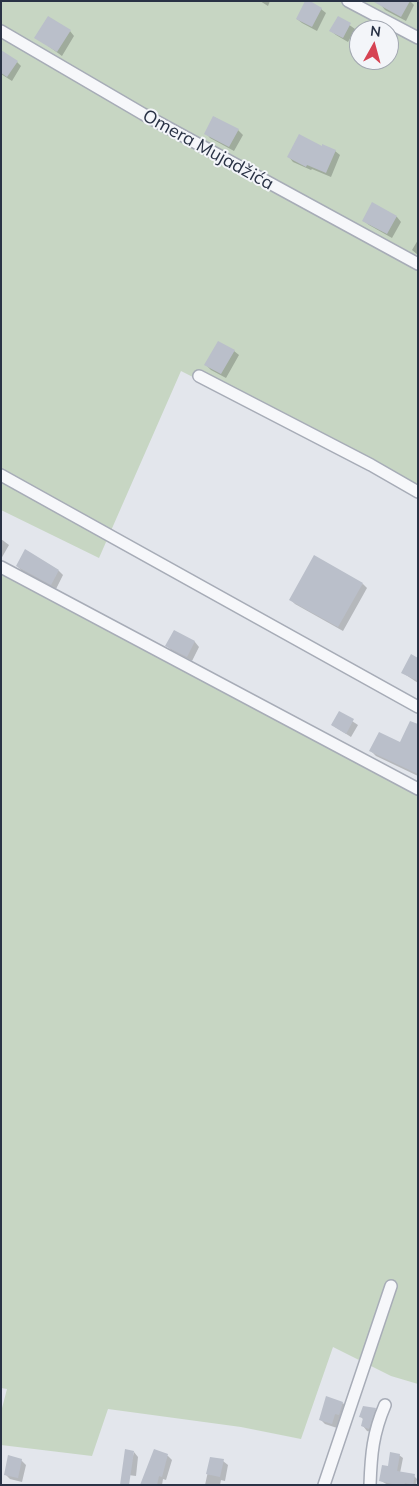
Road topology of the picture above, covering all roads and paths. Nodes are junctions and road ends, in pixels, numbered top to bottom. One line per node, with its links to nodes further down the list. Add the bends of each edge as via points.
1 (348, 1): 3 (street)
2 (1, 31): 4 (street, Omera Mujadžića, via 143,114)
3 (418, 38)
4 (418, 264)
5 (199, 376): 7 (street)
6 (1, 475): 9 (street)
7 (418, 492)
8 (1, 567): 10 (street)
9 (418, 707)
10 (418, 789)
11 (391, 1286): 13 (street)
12 (385, 1405): 14 (street, via 373,1441)
13 (324, 1485)
14 (370, 1485)

